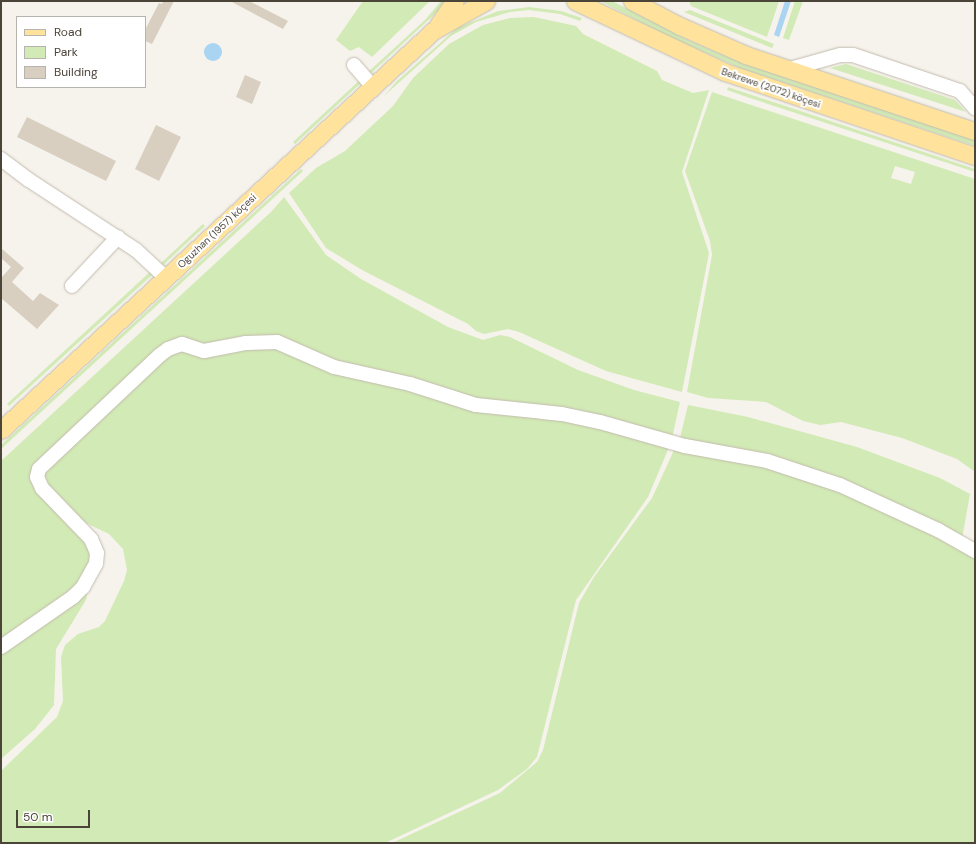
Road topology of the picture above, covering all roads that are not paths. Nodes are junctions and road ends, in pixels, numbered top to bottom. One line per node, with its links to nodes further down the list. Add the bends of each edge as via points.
1 (455, 1): 5 (main road, Oguzhan (1957) köçesi)
2 (486, 1): 5 (main road, Oguzhan (1957) köçesi)
3 (575, 1): 11 (main road, Bekrewe (2072) köçesi, via 725,72)
4 (632, 1): 7 (main road, via 715,42)
5 (433, 31): 8 (main road, Oguzhan (1957) köçesi)
6 (354, 65): 8 (street)
7 (790, 69): 9 (street, via 840,55 853,55 960,90); 10 (main road)
8 (373, 87): 14 (main road, Oguzhan (1957) köçesi)
9 (975, 108)
10 (975, 131)
11 (975, 156)
12 (1, 158): 13 (street, via 29,180)
13 (118, 237): 14 (street, via 144,256); 15 (street)
14 (166, 278): 16 (main road, Oguzhan (1957) köçesi)
15 (72, 286)
16 (1, 430)
17 (975, 551): 18 (street, via 938,530 840,485 767,462 679,445 650,434 577,417 476,405 410,384 334,367 277,342 253,342 204,351 182,344 160,355 39,469 37,477 42,488 91,540 95,547 96,564 84,587 73,597)
18 (1, 647)

